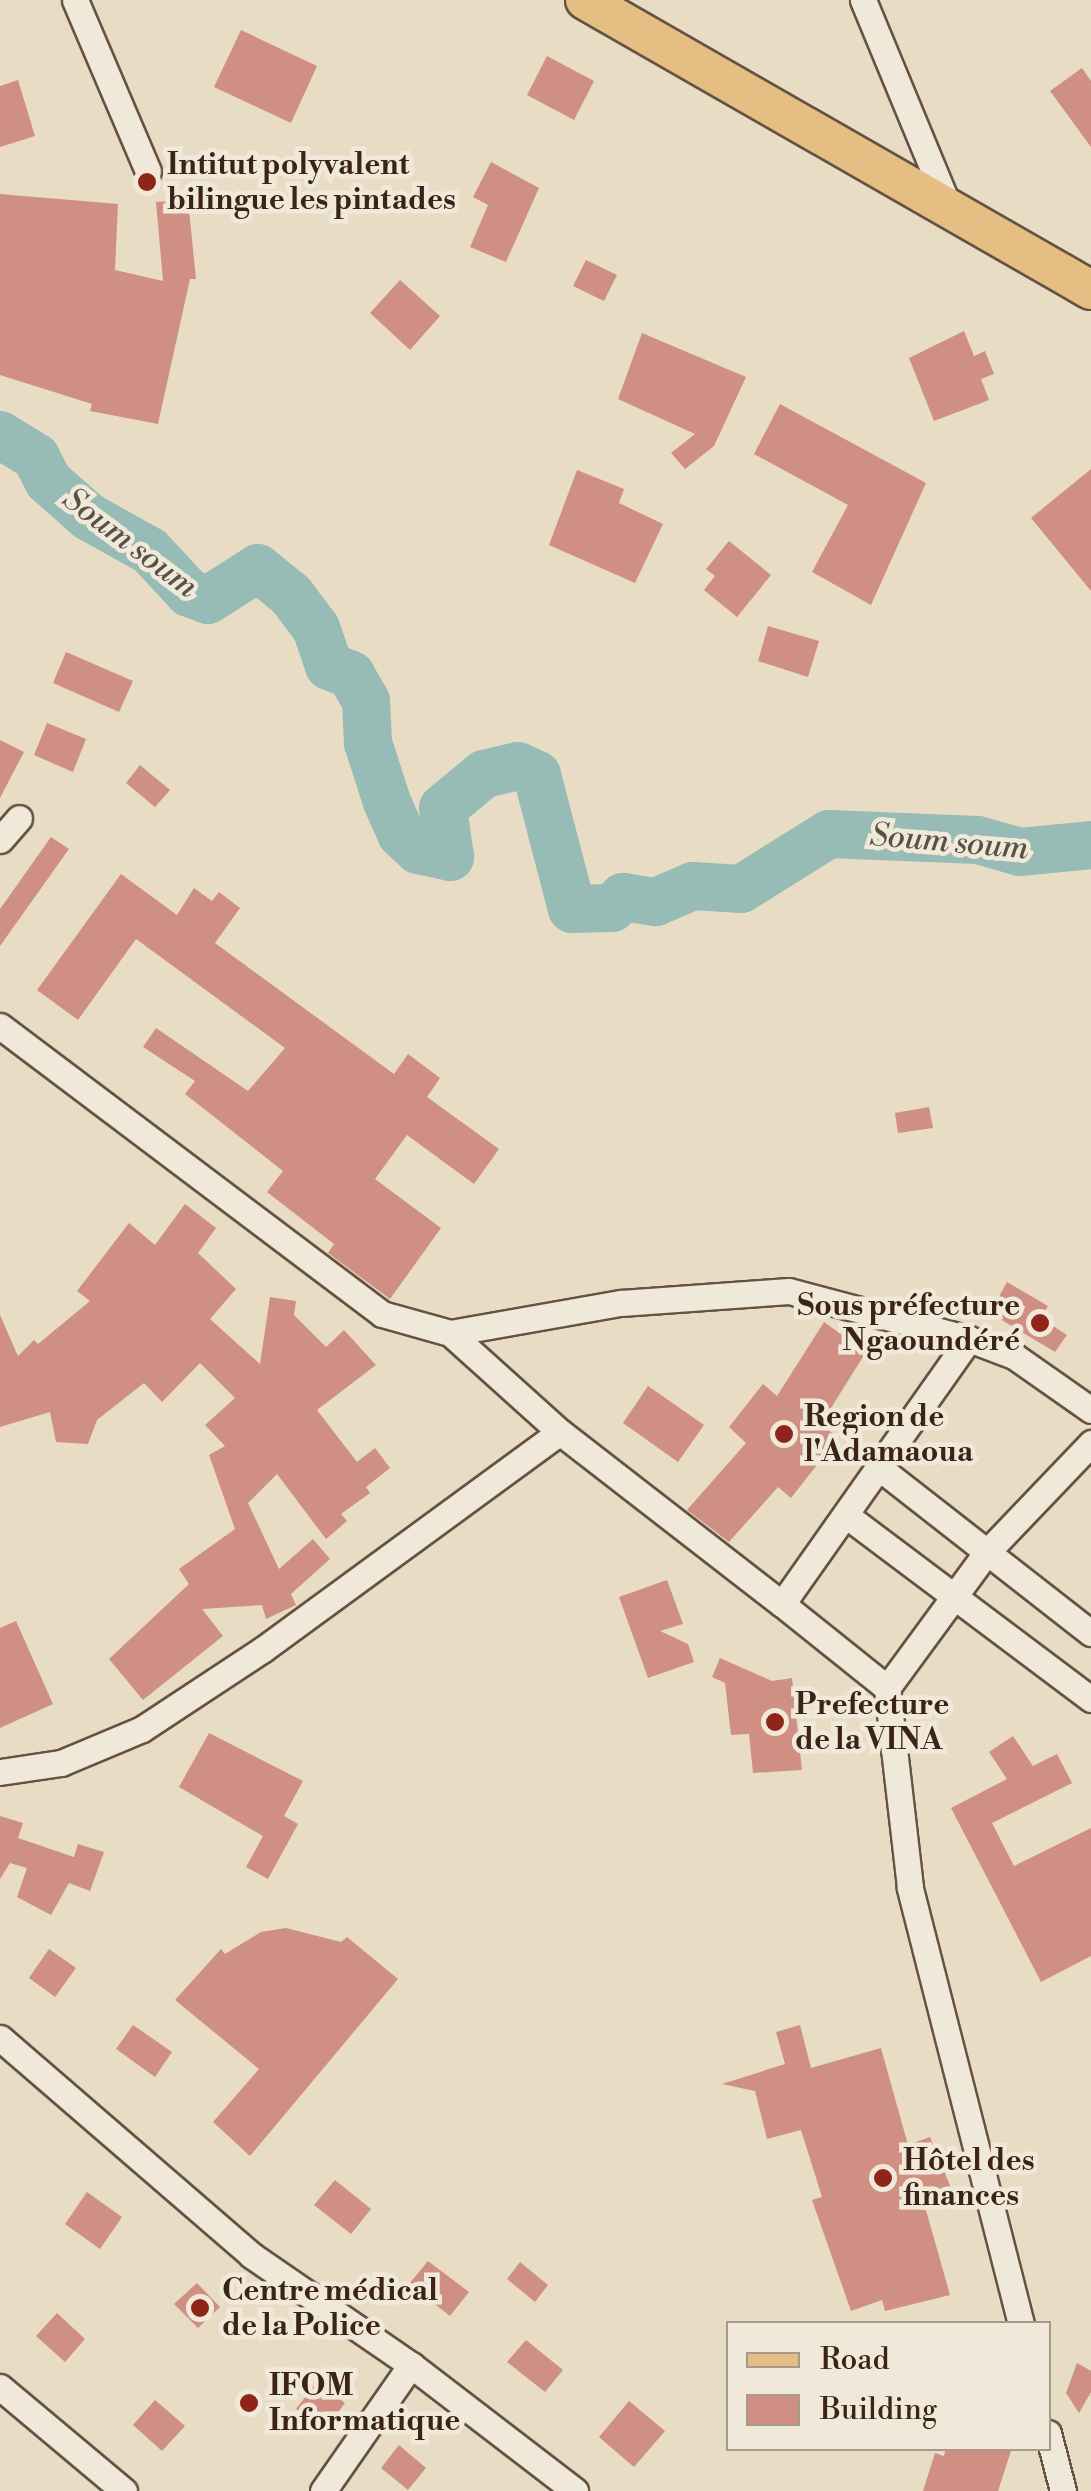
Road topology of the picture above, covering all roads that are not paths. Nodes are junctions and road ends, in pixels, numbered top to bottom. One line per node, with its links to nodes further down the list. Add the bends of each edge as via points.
1 (74, 0): 4 (street)
2 (584, 0): 5 (main road)
3 (862, 0): 5 (street)
4 (148, 171)
5 (952, 212): 6 (main road)
6 (1091, 290)
7 (19, 818): 8 (street)
8 (0, 840)
9 (0, 1026): 10 (street, via 382,1314)
10 (450, 1334): 11 (street, via 621,1303 790,1291); 13 (street)
11 (969, 1339): 12 (street, via 1014,1356); 15 (street)
12 (1091, 1410)
13 (560, 1432): 19 (street); 23 (street, via 262,1650 142,1729 60,1763)
14 (1091, 1443): 17 (street)
15 (882, 1470): 16 (street); 17 (street)
16 (847, 1516): 18 (street); 19 (street)
17 (986, 1552): 18 (street); 20 (street)
18 (954, 1599): 21 (street); 22 (street)
19 (782, 1604): 21 (street)
20 (1091, 1633)
21 (886, 1688): 25 (street, via 910,1887)
22 (1091, 1699)
23 (0, 1772)
24 (0, 2038): 26 (street, via 251,2255)
25 (1020, 2321)
26 (412, 2365): 30 (street); 31 (street)
27 (0, 2388): 29 (street)
28 (1051, 2445): 32 (street)
29 (124, 2491)
30 (323, 2491)
31 (575, 2491)
32 (1063, 2491)

